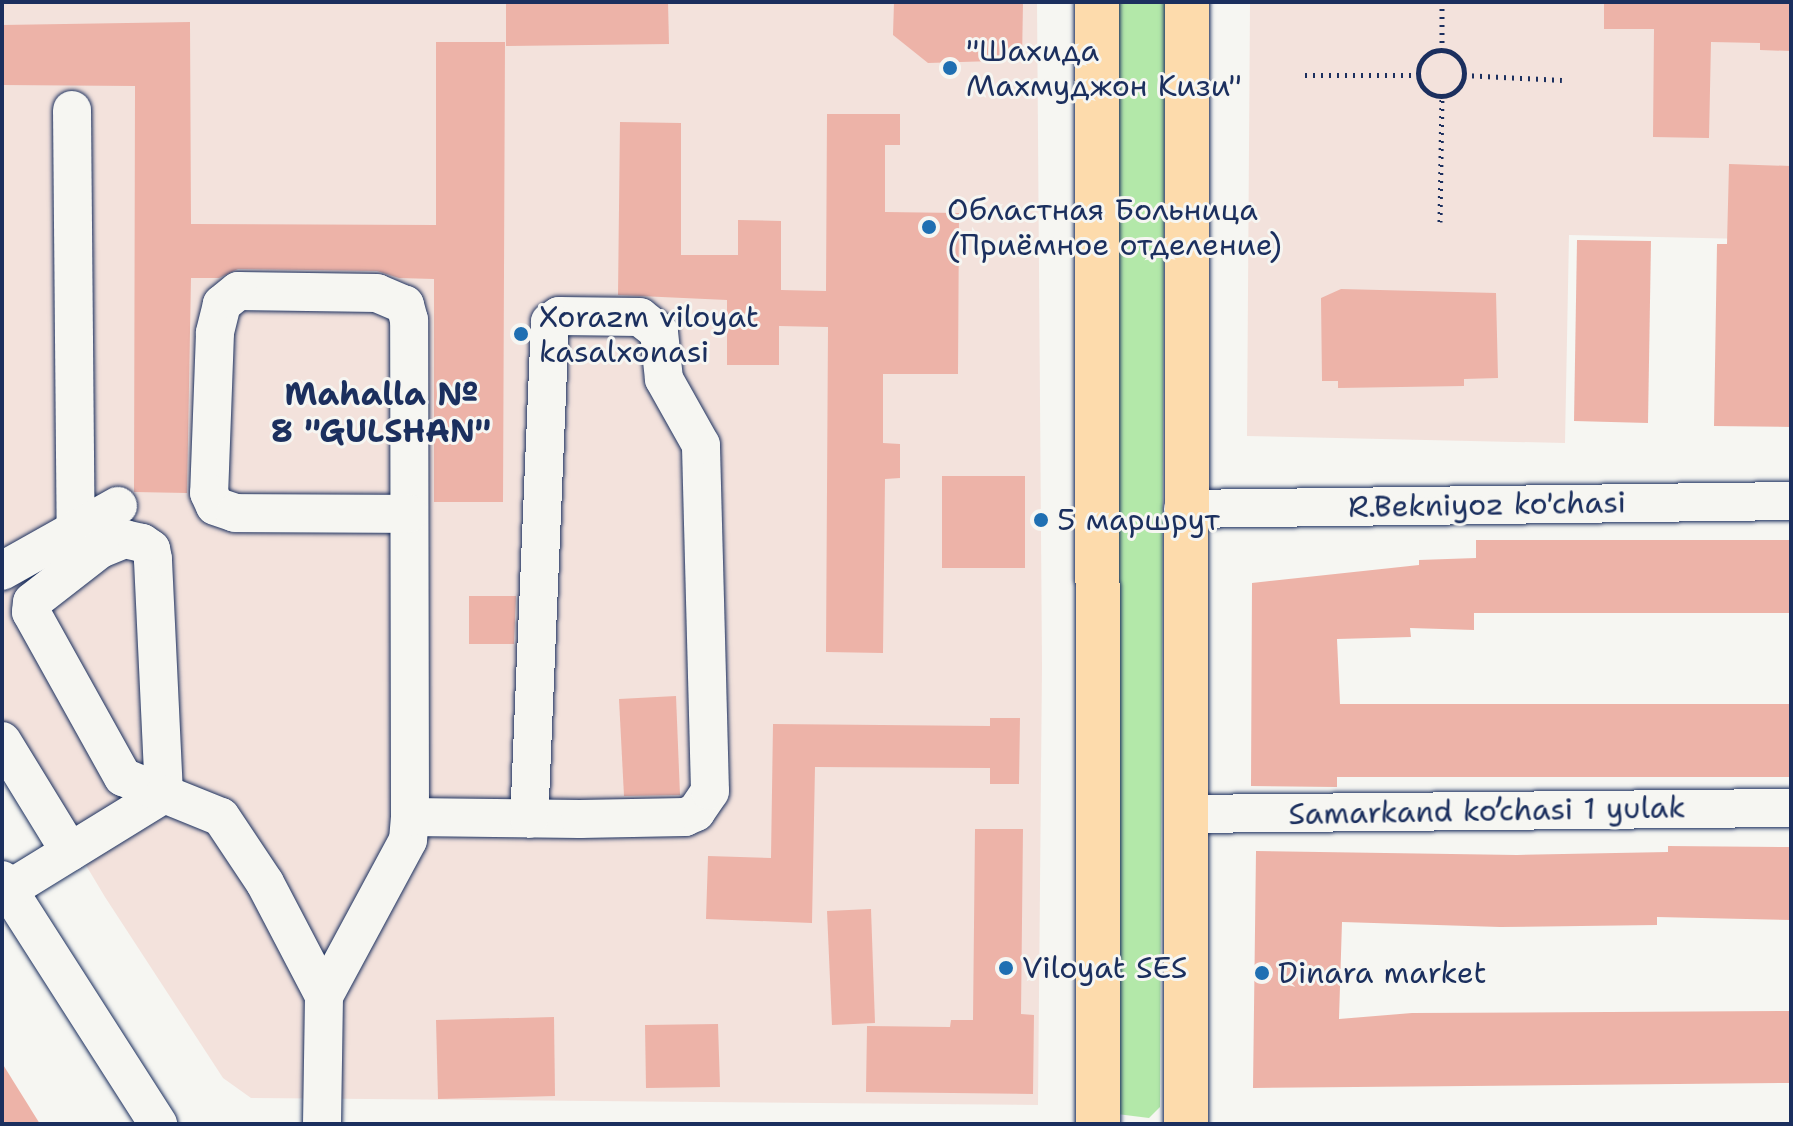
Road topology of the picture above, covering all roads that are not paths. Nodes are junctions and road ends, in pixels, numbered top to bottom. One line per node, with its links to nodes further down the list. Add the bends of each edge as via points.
1 (1097, 2): 21 (main road)
2 (1187, 2): 6 (main road)
3 (72, 110): 8 (street)
4 (1791, 501): 6 (street, R.Bekniyoz ko'chasi)
5 (118, 506): 8 (street)
6 (1183, 509): 13 (main road)
7 (409, 514): 7 (street, via 235,513 215,506 209,493 215,333 222,304 238,291 377,293 405,305); 14 (street)
8 (76, 529): 9 (street)
9 (2, 571)
10 (2, 741): 16 (street)
11 (164, 794): 11 (street, via 153,559 151,549 125,539 100,549 56,580 32,602 31,612 123,777); 16 (street); 18 (street, via 221,817 265,883)
12 (1791, 808): 13 (street, Samarkand ko’chasi 1 yulak)
13 (1183, 814): 22 (main road)
14 (410, 817): 15 (street); 18 (street, via 400,863)
15 (529, 819): 15 (street, via 550,322 559,316 640,317 659,332 664,379 701,445 710,791 696,812 685,817)
16 (70, 852): 17 (street)
17 (10, 907): 19 (street)
18 (324, 996): 20 (street)
19 (158, 1124)
20 (322, 1124)
21 (1098, 1124)
22 (1186, 1124)

